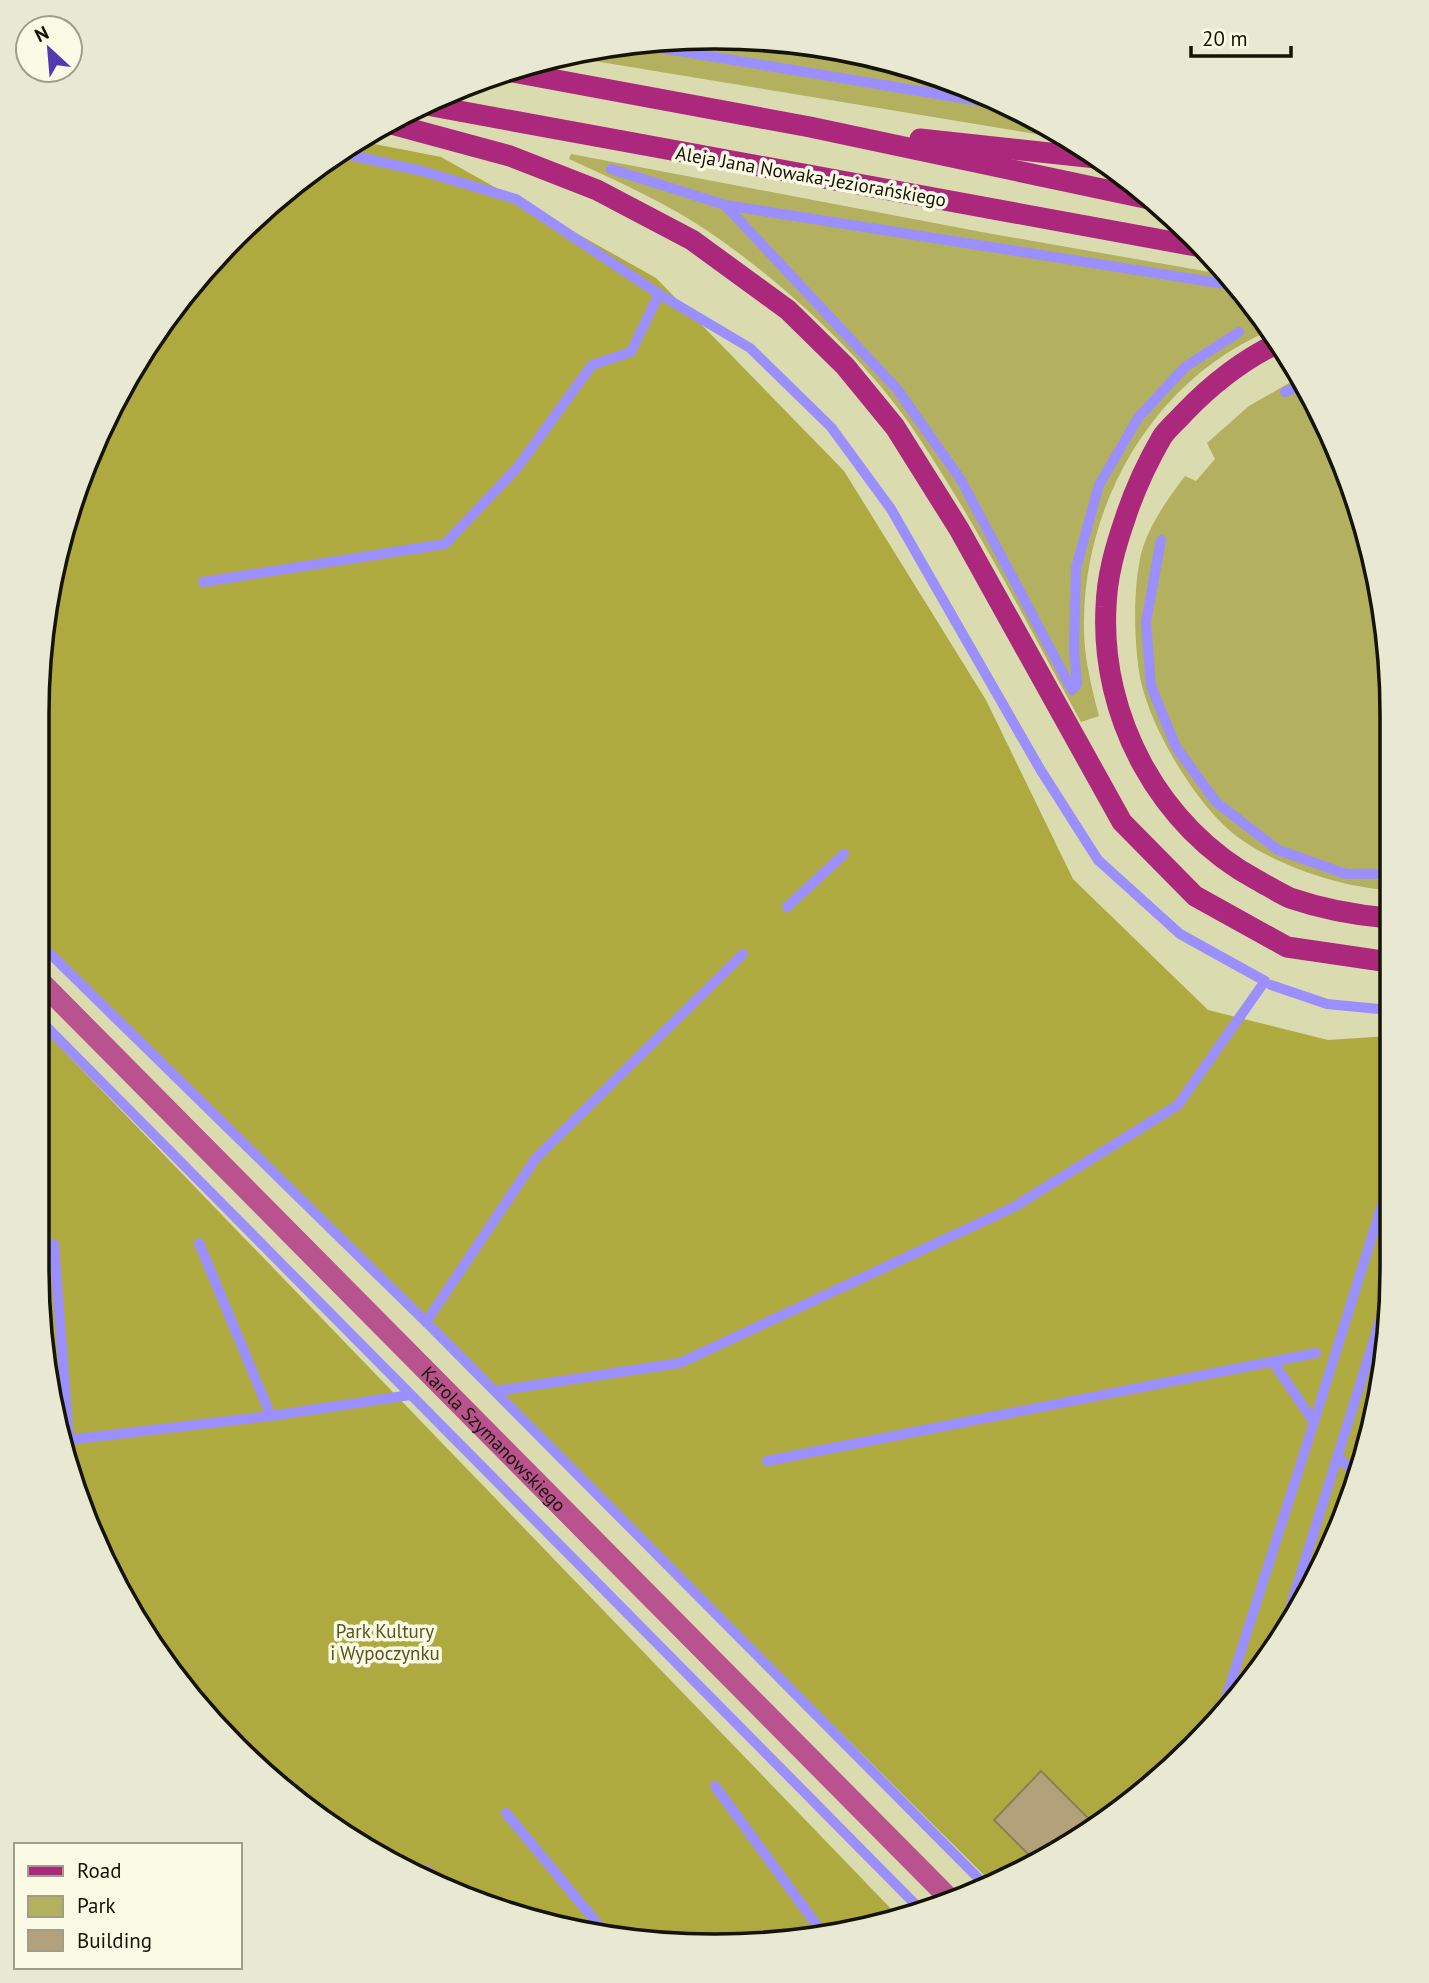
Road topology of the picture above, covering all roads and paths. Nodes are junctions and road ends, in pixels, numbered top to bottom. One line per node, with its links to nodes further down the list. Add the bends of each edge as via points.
1 (531, 75): 4 (main road)
2 (442, 108): 7 (main road, Aleja Jana Nowaka-Jeziorańskiego)
3 (403, 127): 10 (main road, via 510,156 597,190 692,240 788,310 845,366 895,427 959,530 1122,822 1195,896 1287,947)
4 (810, 127): 5 (main road); 6 (main road)
5 (1076, 156)
6 (1130, 195)
7 (1185, 244)
8 (1269, 347): 9 (main road, via 1209,387 1172,425 1133,494 1112,557 1105,607 1115,699 1138,758 1158,792 1209,848 1288,897 1348,915)
9 (1380, 917)
10 (1380, 961)
11 (49, 990): 12 (street, Karola Szymanowskiego)
12 (944, 1893)

